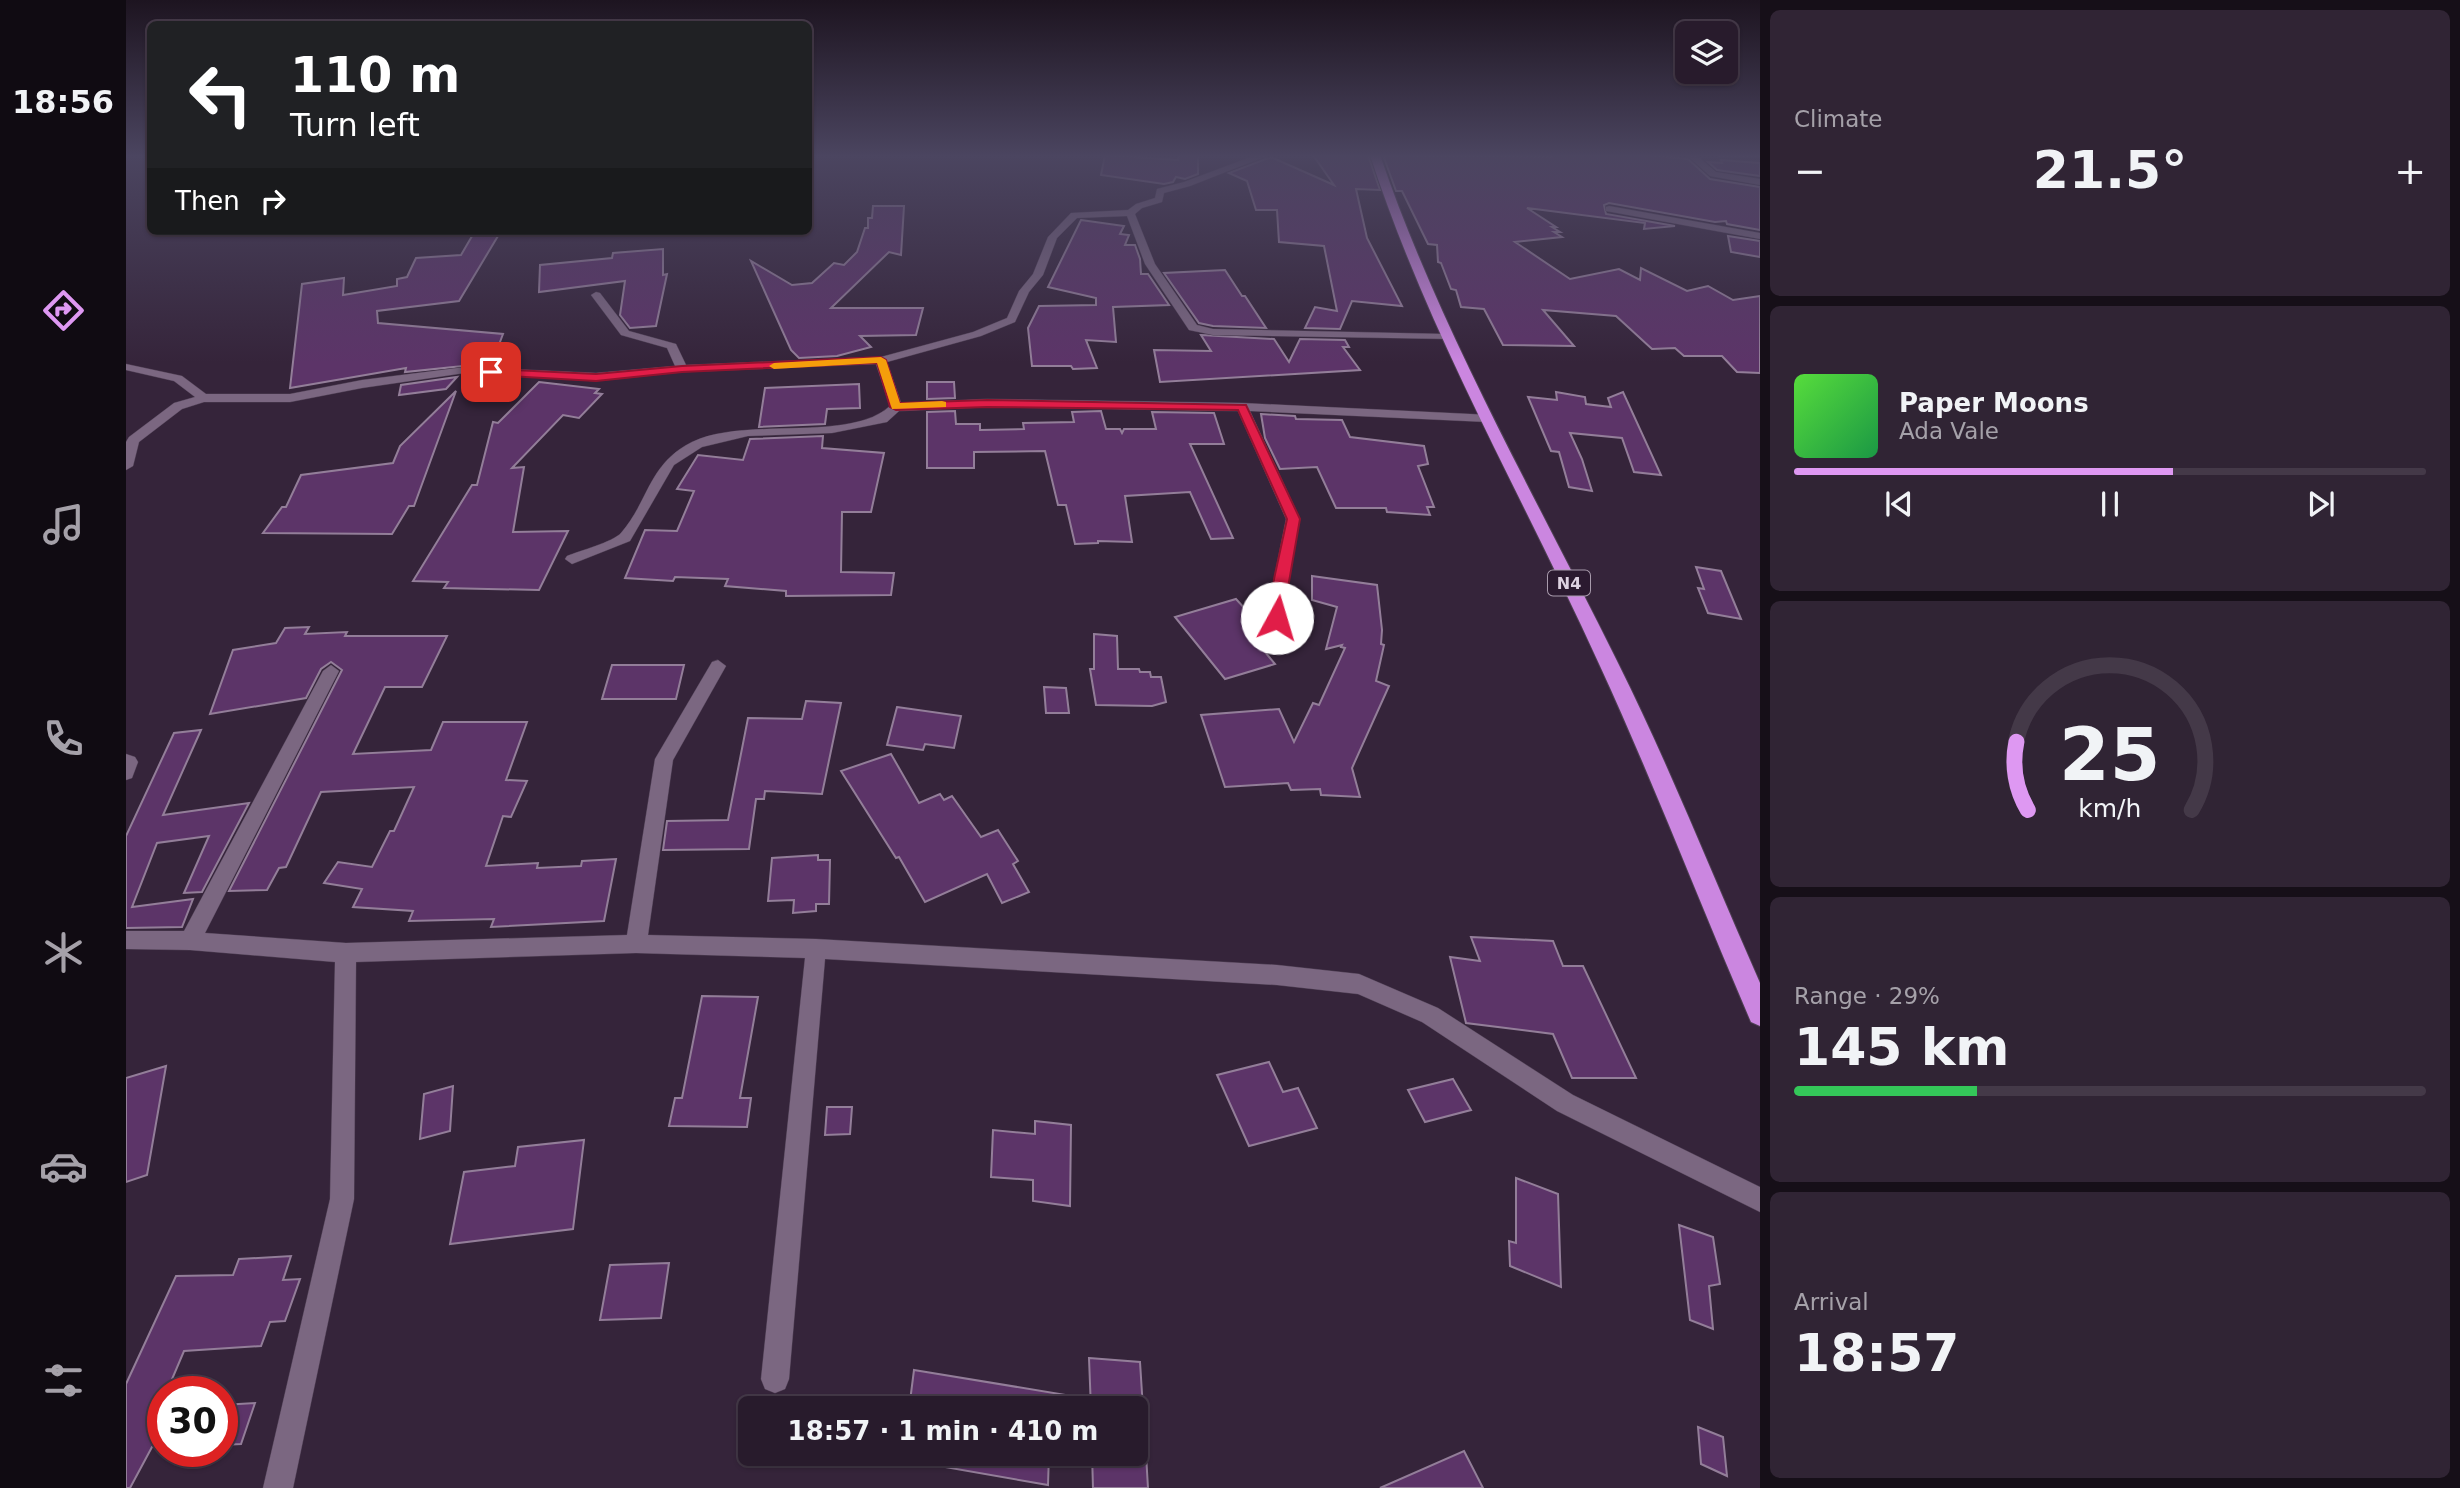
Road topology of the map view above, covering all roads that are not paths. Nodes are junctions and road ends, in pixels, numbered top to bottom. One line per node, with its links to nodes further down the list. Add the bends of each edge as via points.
1 (1065, 224): 8 (street, via 1053,237 1038,275 1024,291 1011,320)
2 (1134, 224): 7 (street, via 1150,264 1193,328)
3 (1398, 224): 7 (highway, N4)
4 (1695, 224): 5 (street)
5 (1760, 236)
6 (596, 295): 10 (street, via 625,333 672,346)
7 (1446, 337): 14 (highway, N4)
8 (881, 360): 10 (street); 12 (street)
9 (126, 368): 11 (street, via 180,378)
10 (682, 369): 11 (street, via 596,377 465,370 290,398)
11 (203, 398): 15 (street, via 178,406 133,440)
12 (896, 407): 13 (street, via 987,403); 16 (street, via 883,419 832,429 748,432 698,444 669,463 625,538)
13 (1242, 407): 14 (street); 17 (street, via 1293,519)
14 (1488, 418): 27 (highway, N4, via 1611,666)
15 (126, 466)
16 (572, 559)
17 (1277, 618)
18 (718, 666): 24 (street, via 664,759)
19 (331, 671): 23 (street)
20 (126, 761): 21 (street)
21 (126, 773)
22 (126, 940): 23 (street)
23 (190, 942): 26 (street)
24 (636, 944): 25 (street); 26 (street)
25 (816, 949): 28 (street, via 1277,975 1359,984 1430,1016 1565,1103); 29 (street)
26 (346, 953): 30 (street, via 342,1199)
27 (1760, 1013)
28 (1760, 1200)
29 (775, 1378)
30 (278, 1488)

